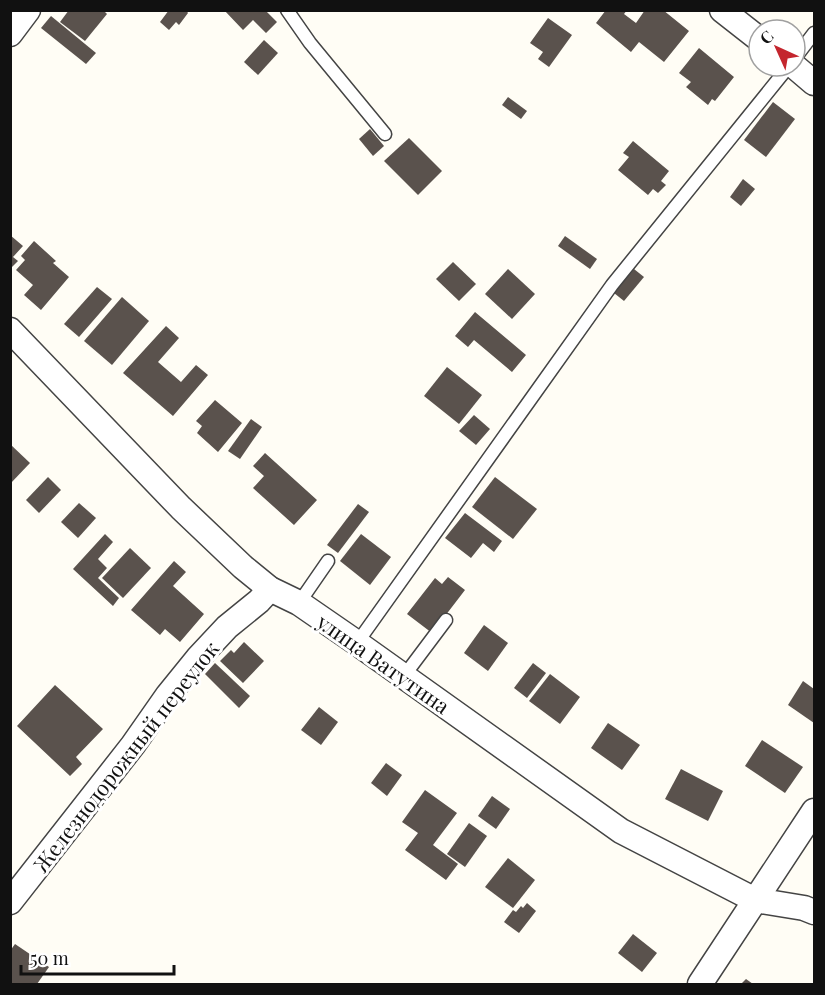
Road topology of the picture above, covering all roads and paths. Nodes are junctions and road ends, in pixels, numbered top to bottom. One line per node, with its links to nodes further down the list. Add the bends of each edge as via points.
1 (28, 10): 5 (street)
2 (287, 10): 7 (lane)
3 (722, 10): 4 (street)
4 (747, 30)
5 (10, 34)
6 (779, 78): 13 (lane, via 612,285)
7 (384, 134)
8 (10, 330): 10 (street, улица Ватутина, via 181,508)
9 (328, 561): 11 (lane)
10 (270, 589): 11 (street, улица Ватутина); 17 (street, Железнодорожный переулок, via 198,658)
11 (299, 603): 13 (street, улица Ватутина)
12 (446, 620): 14 (lane)
13 (357, 643): 14 (street, улица Ватутина)
14 (404, 676): 16 (street, улица Ватутина, via 621,831)
15 (814, 811): 16 (street)
16 (755, 900): 18 (street, улица Ватутина); 19 (street)
17 (10, 902)
18 (814, 912)
19 (700, 984)

